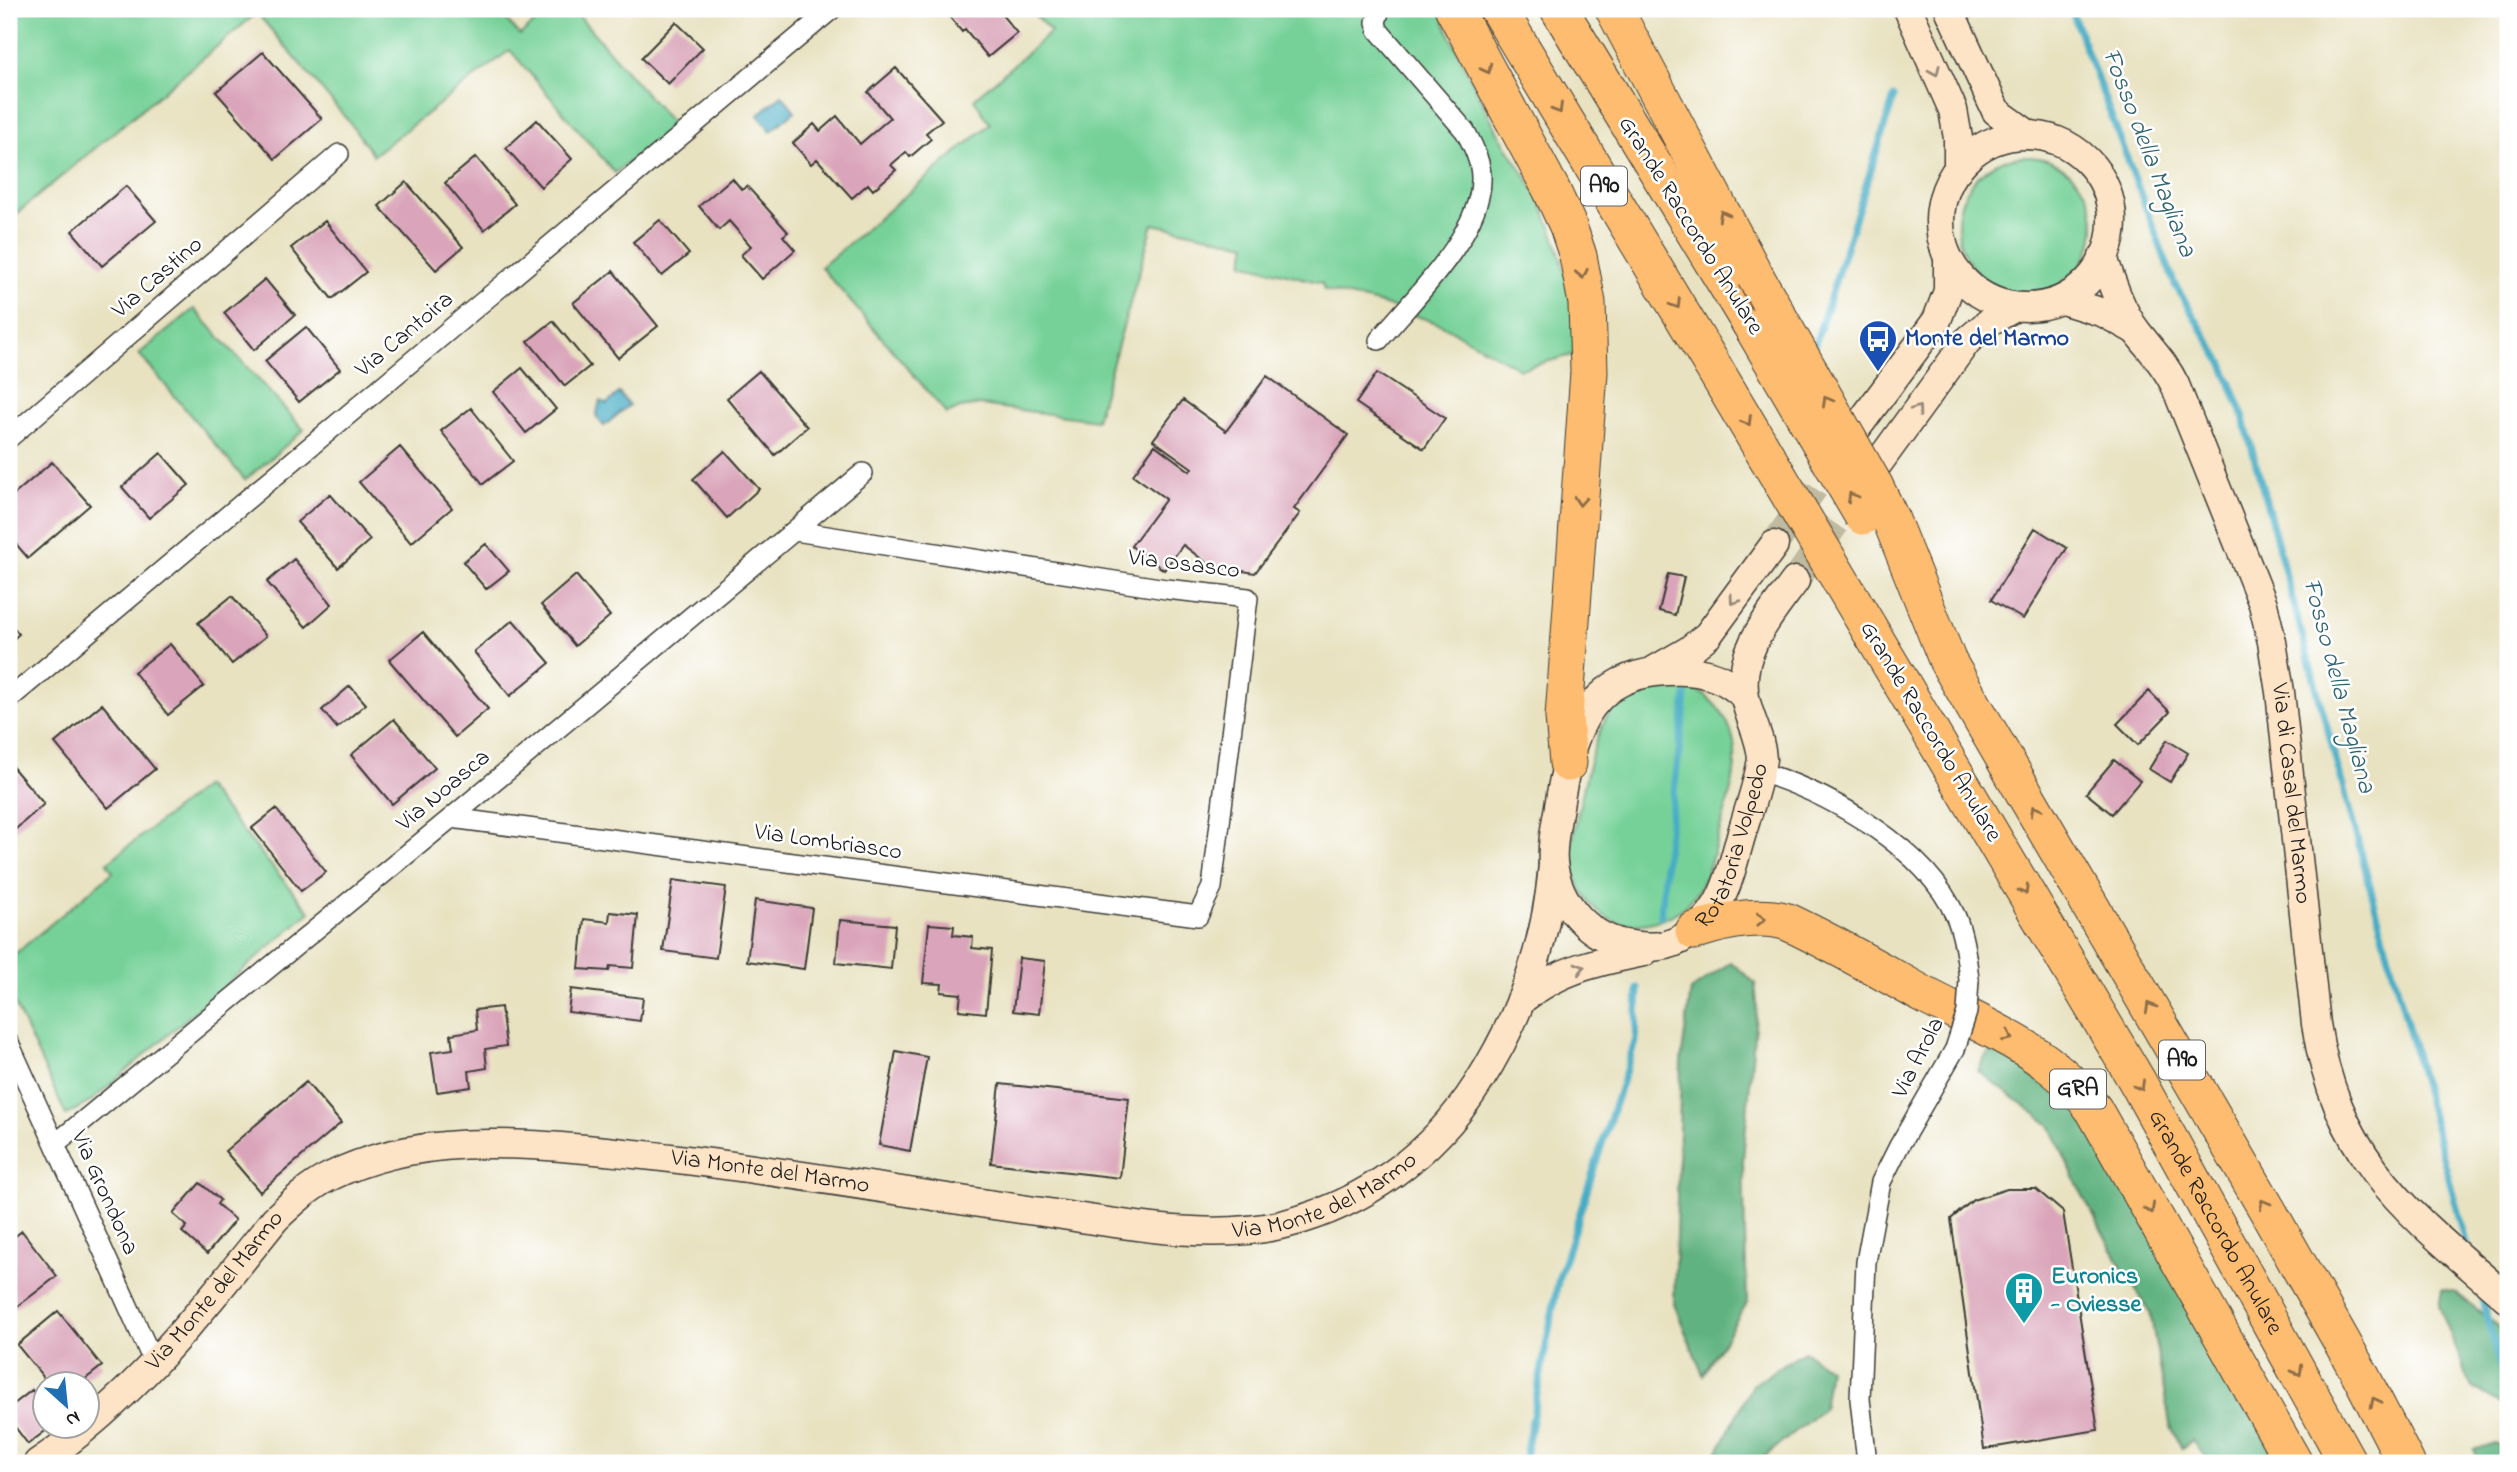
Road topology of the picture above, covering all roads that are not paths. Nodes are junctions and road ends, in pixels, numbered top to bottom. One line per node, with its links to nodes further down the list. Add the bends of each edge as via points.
1 (832, 9): 28 (street, Via Cantoira)
2 (1380, 9): 17 (street, via 1378,30 1465,131 1482,175 1475,210 1460,240)
3 (1454, 9): 29 (highway, one-way to 29, via 1563,215 1585,287 1589,372 1564,717)
4 (1498, 9): 44 (highway, Grande Raccordo Anulare / A90, one-way to 44, bridge, via 2137,1081)
5 (1559, 9): 25 (highway, Grande Raccordo Anulare / A90, one-way to 5, bridge)
6 (1614, 9): 25 (highway, one-way to 6, bridge, via 1875,488 1755,276)
7 (1908, 9): 11 (main road, one-way to 11, via 1953,110)
8 (1949, 9): 9 (main road, via 1996,111)
9 (2029, 135): 11 (main road, via 1991,144); 12 (main road, via 2061,141 2096,170 2111,212)
10 (339, 154): 19 (street, Via Castino)
11 (1958, 169): 13 (main road, via 1940,212)
12 (2103, 257): 14 (main road, via 2094,273); 16 (main road, Via di Casal del Marmo)
13 (1948, 258): 15 (main road, via 1975,290); 18 (main road, via 1948,291 1937,320)
14 (2062, 300): 15 (main road); 16 (main road, via 2104,313)
15 (2015, 307): 20 (main road, one-way to 15, via 1967,341)
16 (2135, 330): 39 (main road, Via di Casal del Marmo, via 2175,385 2258,587 2269,626 2316,1024 2328,1080 2361,1153 2394,1196)
17 (1379, 340)
18 (1856, 429)
19 (9, 438)
20 (1877, 465)
21 (863, 473): 22 (street, Via Noasca)
22 (794, 531): 31 (street, Via Noasca); 33 (street, Via Osasco, via 1248,598 1212,887)
23 (1774, 545): 26 (main road, one-way to 26, via 1708,635)
24 (1795, 580): 27 (main road, via 1751,647)
25 (1948, 662): 45 (highway, Grande Raccordo Anulare / A90, one-way to 25, via 2262,1199)
26 (1652, 671): 27 (main road, Rotatoria Volpedo, via 1703,673); 29 (main road, Rotatoria Volpedo, via 1623,681 1598,699 1578,729)
27 (1745, 697): 30 (main road, Rotatoria Volpedo, via 1762,751)
28 (9, 699)
29 (1568, 764): 32 (main road, Rotatoria Volpedo)
30 (1760, 772): 34 (main road, Rotatoria Volpedo, via 1721,897); 42 (street, Via Arola, bridge, via 1794,785 1883,834 1924,869 1941,892 1965,946 1967,1012 1955,1049 1881,1182 1866,1262 1860,1399)
31 (451, 818): 33 (street, Via Lombriasco); 38 (street, Via Noasca)
32 (1553, 864): 35 (main road, Rotatoria Volpedo, via 1567,904 1590,928 1625,944); 36 (main road, Via Monte del Marmo, via 1544,934)
33 (1198, 916)
34 (1694, 930): 35 (main road, Rotatoria Volpedo); 43 (highway, GRA, one-way to 43, via 1735,920 1788,922 2017,1042 2077,1087)
35 (1660, 948): 36 (main road, one-way to 35, via 1566,972)
36 (1521, 1000): 40 (main road, Via Monte del Marmo, via 1479,1081 1428,1145 1360,1195 1283,1224 1234,1231 1148,1226 673,1158 537,1144 446,1146 362,1164 328,1177 304,1194 275,1219)
37 (9, 1043): 38 (street, Via Grondona)
38 (55, 1144): 40 (street, Via Grondona)
39 (2508, 1299)
40 (154, 1363): 41 (main road, Via Monte del Marmo, via 101,1417)
41 (38, 1463)
42 (1867, 1463)
43 (2294, 1463)
44 (2348, 1463)
45 (2406, 1463)

